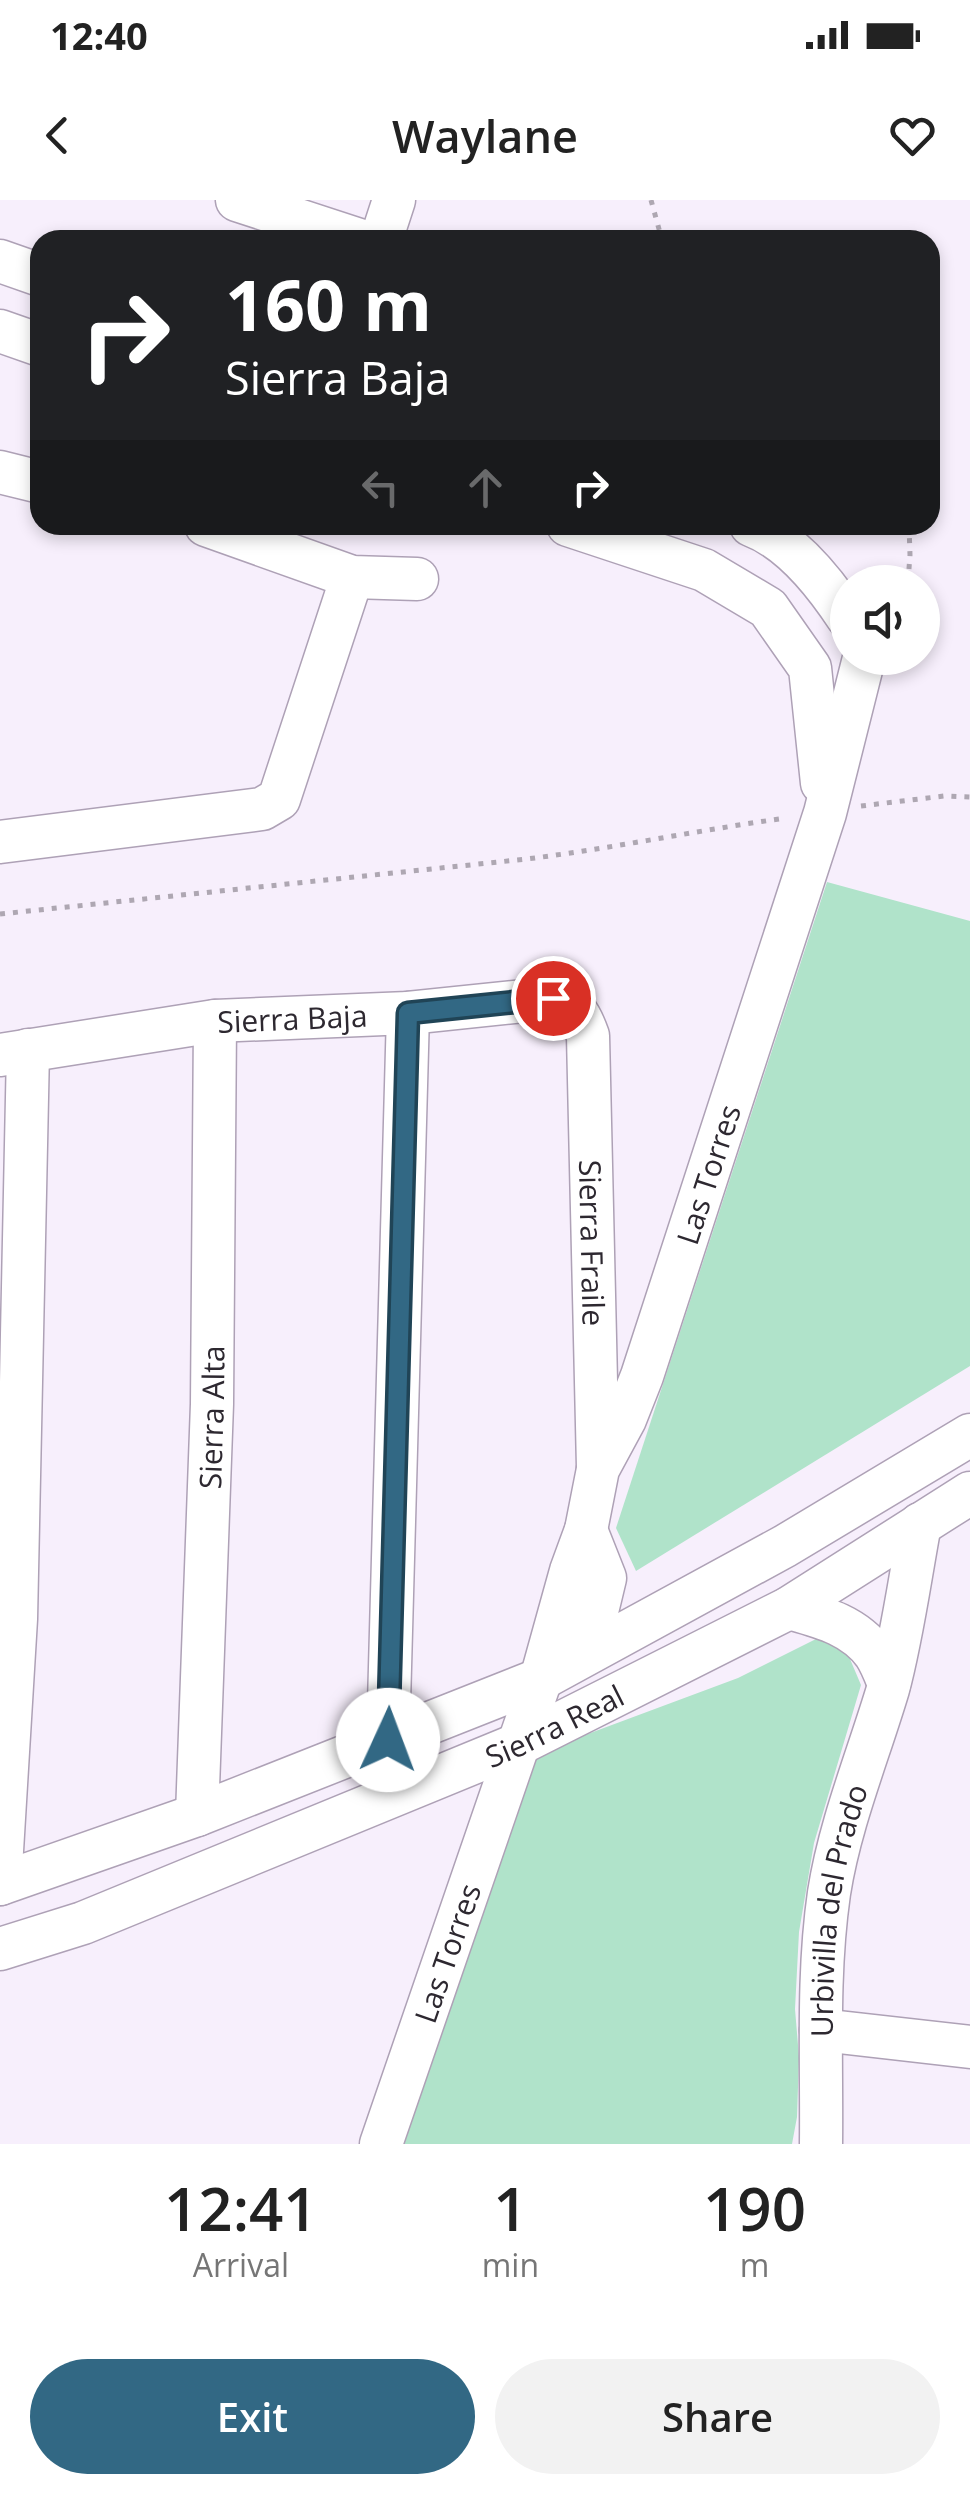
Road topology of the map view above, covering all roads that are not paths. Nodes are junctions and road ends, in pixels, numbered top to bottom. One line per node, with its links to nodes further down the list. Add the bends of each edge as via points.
1 (237, 200): 3 (street)
2 (394, 200): 4 (street)
3 (328, 230)
4 (384, 230)
5 (0, 262): 6 (street)
6 (30, 272)
7 (0, 331): 8 (street)
8 (30, 342)
9 (0, 472): 10 (street)
10 (30, 480)
11 (234, 535): 14 (street)
12 (598, 535): 18 (street, via 704,570 768,608 810,668)
13 (773, 535): 16 (street)
14 (352, 577): 15 (street); 19 (street, via 279,798 262,808)
15 (417, 579)
16 (830, 591)
17 (860, 675): 18 (street, Las Torres)
18 (825, 813): 25 (street, Las Torres, via 642,1376)
19 (0, 842)
20 (408, 1013): 21 (street, Sierra Baja, via 553,998); 22 (street, Sierra Baja); 33 (street)
21 (581, 1015): 25 (street, Sierra Fraile, via 588,1036)
22 (215, 1022): 23 (street, Sierra Baja); 35 (street, Sierra Alta, via 212,1404)
23 (14, 1052): 36 (street, via 16,1619)
24 (970, 1435): 30 (street, Sierra Real)
25 (598, 1469): 28 (street, Las Torres)
26 (970, 1494): 27 (street, Sierra Real)
27 (920, 1524): 29 (street, Sierra Real); 32 (street, Urbivilla del Prado)
28 (586, 1530): 30 (street, via 605,1578); 31 (street, Las Torres)
29 (789, 1608): 32 (street, via 860,1638); 34 (street, Sierra Real)
30 (587, 1653): 31 (street, Sierra Real)
31 (540, 1679): 33 (street, Sierra Real); 34 (street, Las Torres)
32 (889, 1684): 38 (street, Urbivilla del Prado, via 830,1889)
33 (388, 1740): 35 (street, Sierra Real)
34 (519, 1744): 37 (street, Sierra Real, via 83,1923); 40 (street, Las Torres)
35 (197, 1815): 36 (street, Sierra Real)
36 (0, 1884)
37 (0, 1949)
38 (821, 2030): 39 (street); 41 (street, Urbivilla del Prado)
39 (970, 2047)
40 (381, 2144)
41 (821, 2144)

